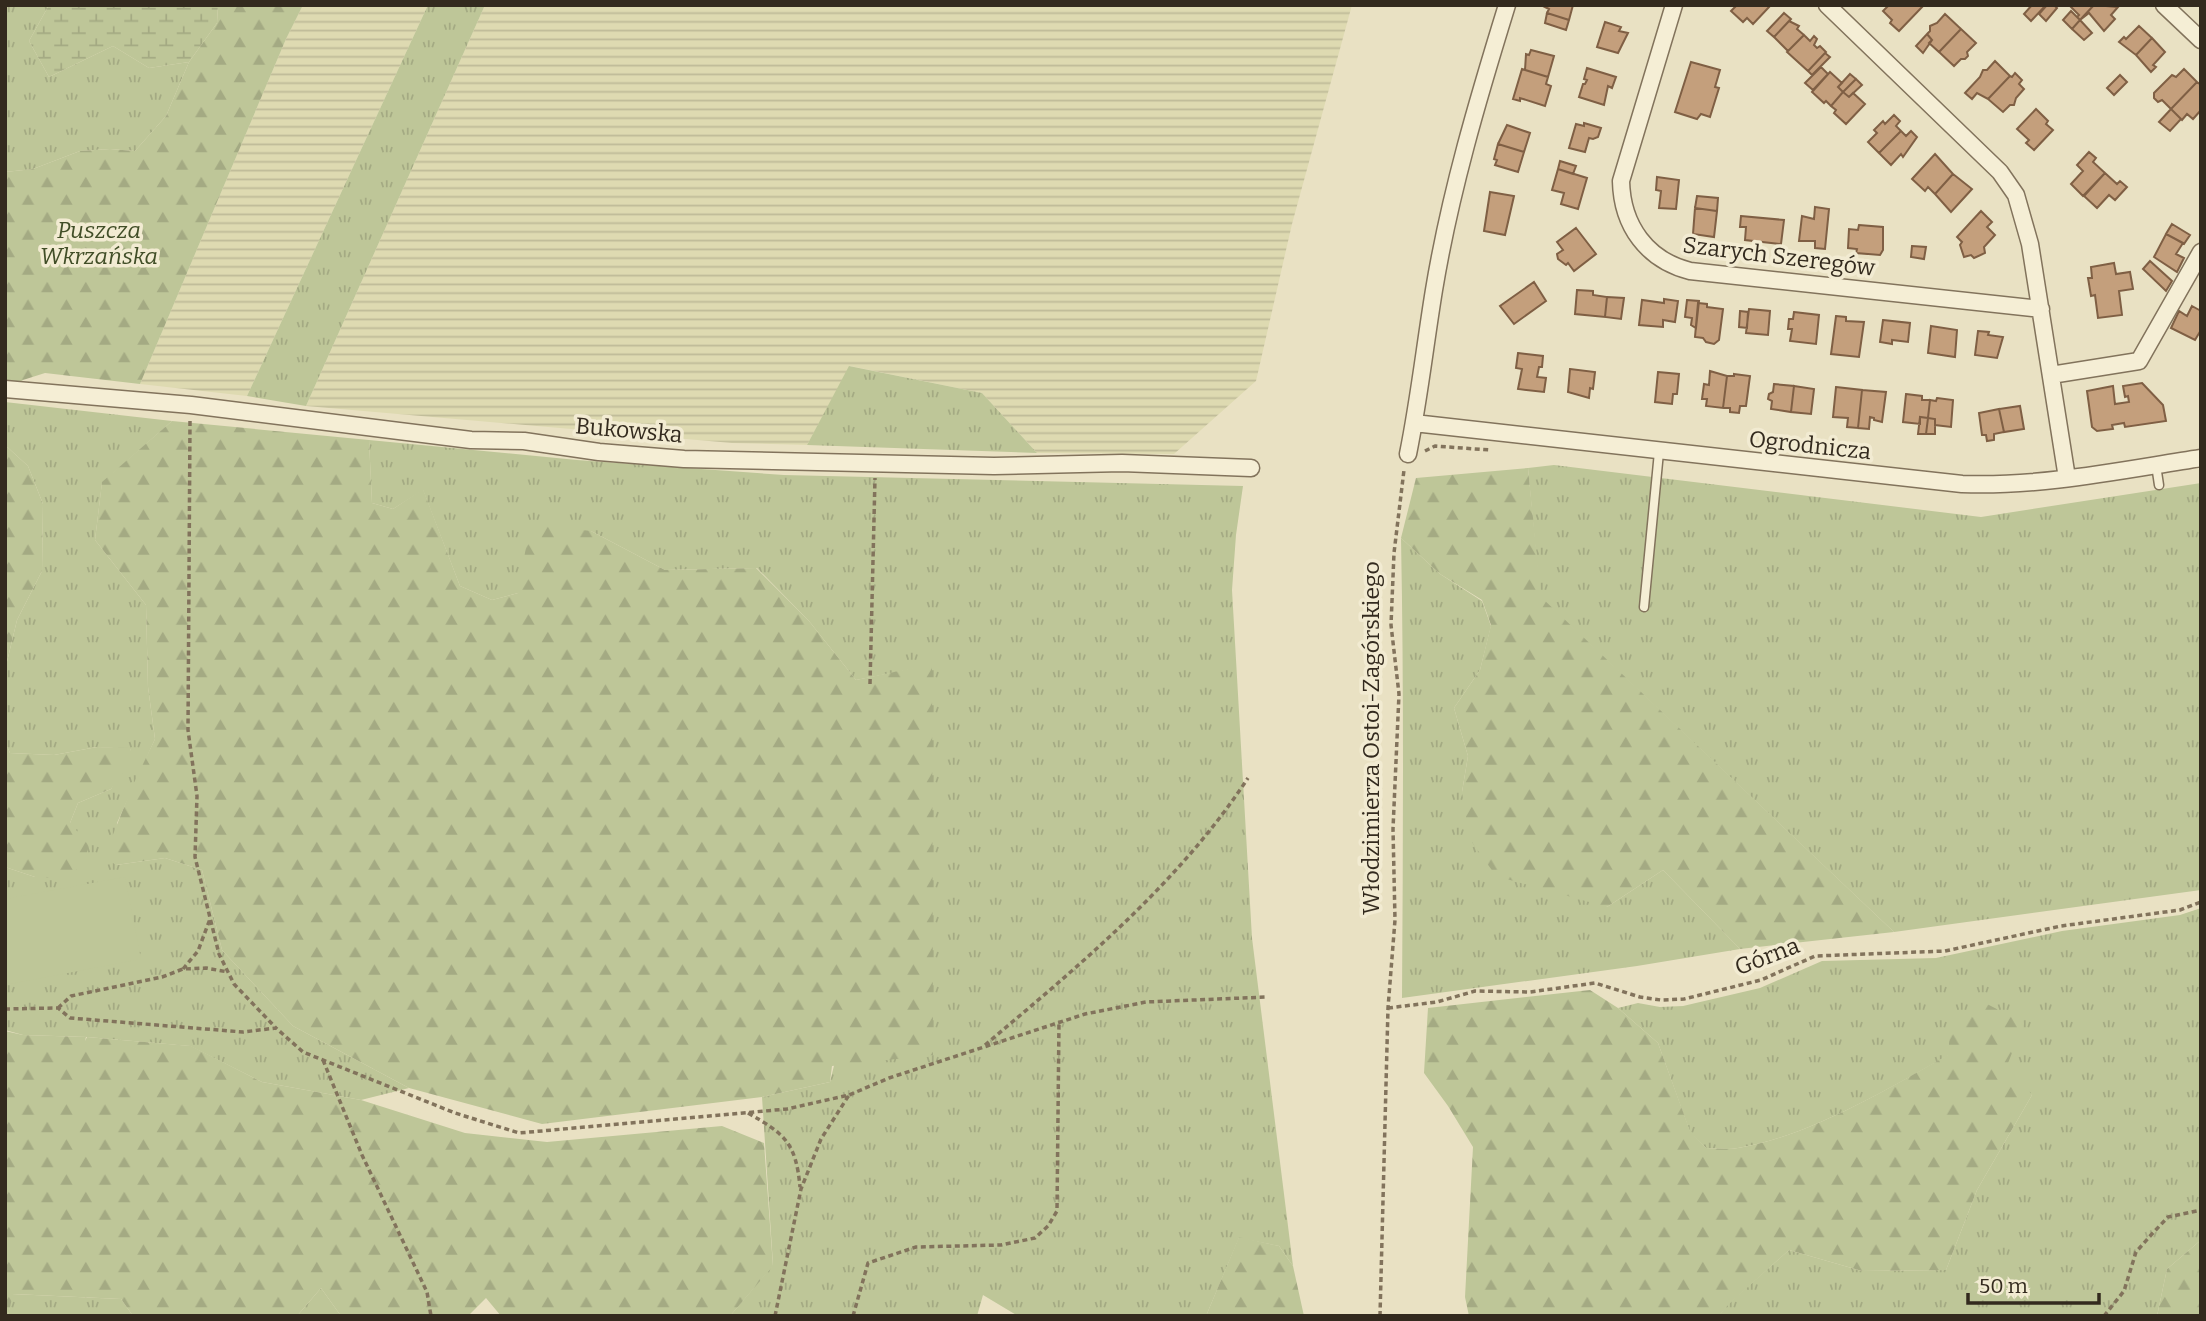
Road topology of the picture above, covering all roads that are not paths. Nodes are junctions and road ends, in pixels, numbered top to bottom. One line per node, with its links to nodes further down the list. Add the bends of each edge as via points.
1 (1507, 5): 10 (street, via 1481,89 1445,238)
2 (1674, 5): 7 (street, Szarych Szeregów, via 1621,181 1628,217 1654,255 1690,271)
3 (1828, 5): 7 (street, via 2009,183 2025,224)
4 (2164, 5): 5 (street)
5 (2201, 40)
6 (2201, 252): 8 (street, via 2139,361)
7 (2041, 309): 8 (street)
8 (2051, 375): 16 (street)
9 (5, 389): 15 (street, Bukowska, via 684,459)
10 (1415, 423): 11 (street, Ogrodnicza); 12 (street)
11 (1659, 452): 16 (street, Ogrodnicza, via 1962,484); 18 (lane)
12 (1408, 454)
13 (2201, 458): 14 (street, Ogrodnicza)
14 (2156, 465): 16 (street, Ogrodnicza); 17 (lane)
15 (1251, 468)
16 (2067, 478)
17 (2159, 485)
18 (1644, 607)

